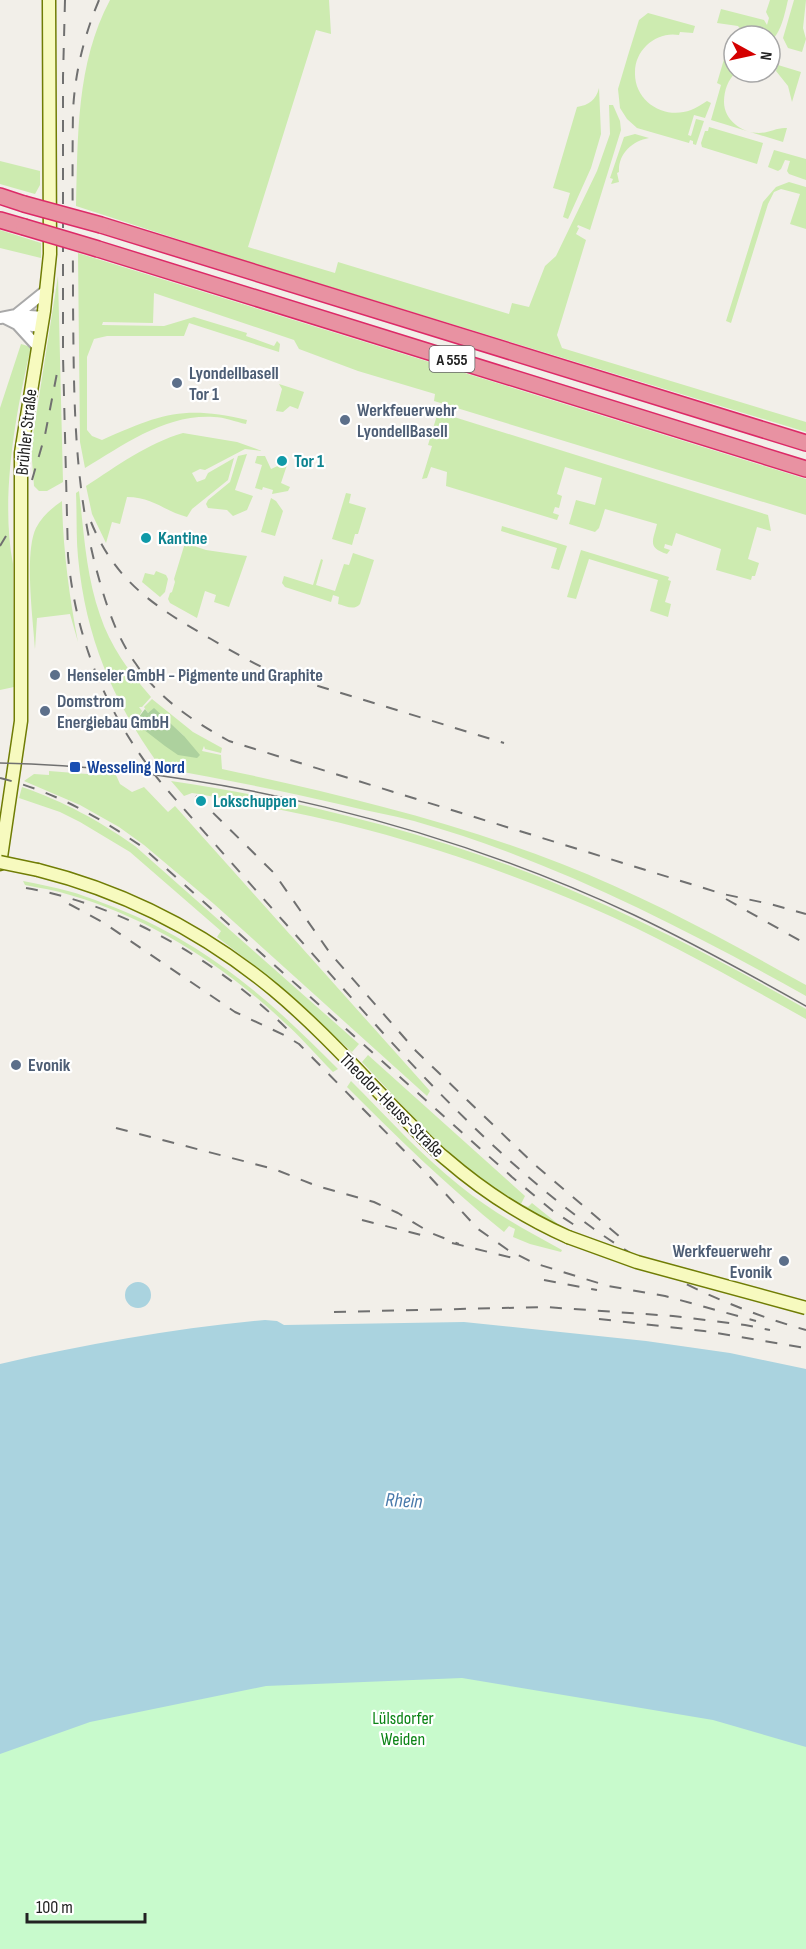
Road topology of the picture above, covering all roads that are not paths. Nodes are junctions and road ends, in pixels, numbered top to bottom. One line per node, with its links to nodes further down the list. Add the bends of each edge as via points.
1 (49, 0): 4 (main road, Brühler Straße)
2 (0, 196): 9 (highway, A 555, bridge)
3 (0, 220): 10 (highway, A 555, bridge)
4 (47, 290): 6 (street); 7 (main road, Brühler Straße)
5 (3, 318): 6 (street)
6 (17, 320): 7 (street); 8 (street)
7 (42, 322): 8 (main road, Brühler Straße)
8 (38, 347): 11 (main road, Brühler Straße, via 21,453 21,730)
9 (806, 443)
10 (806, 469)
11 (0, 863): 12 (main road, Theodor-Heuss-Straße, bridge, via 74,880 131,901 184,926 221,950 301,1014 444,1158 520,1214 568,1237 637,1262)
12 (806, 1308)

